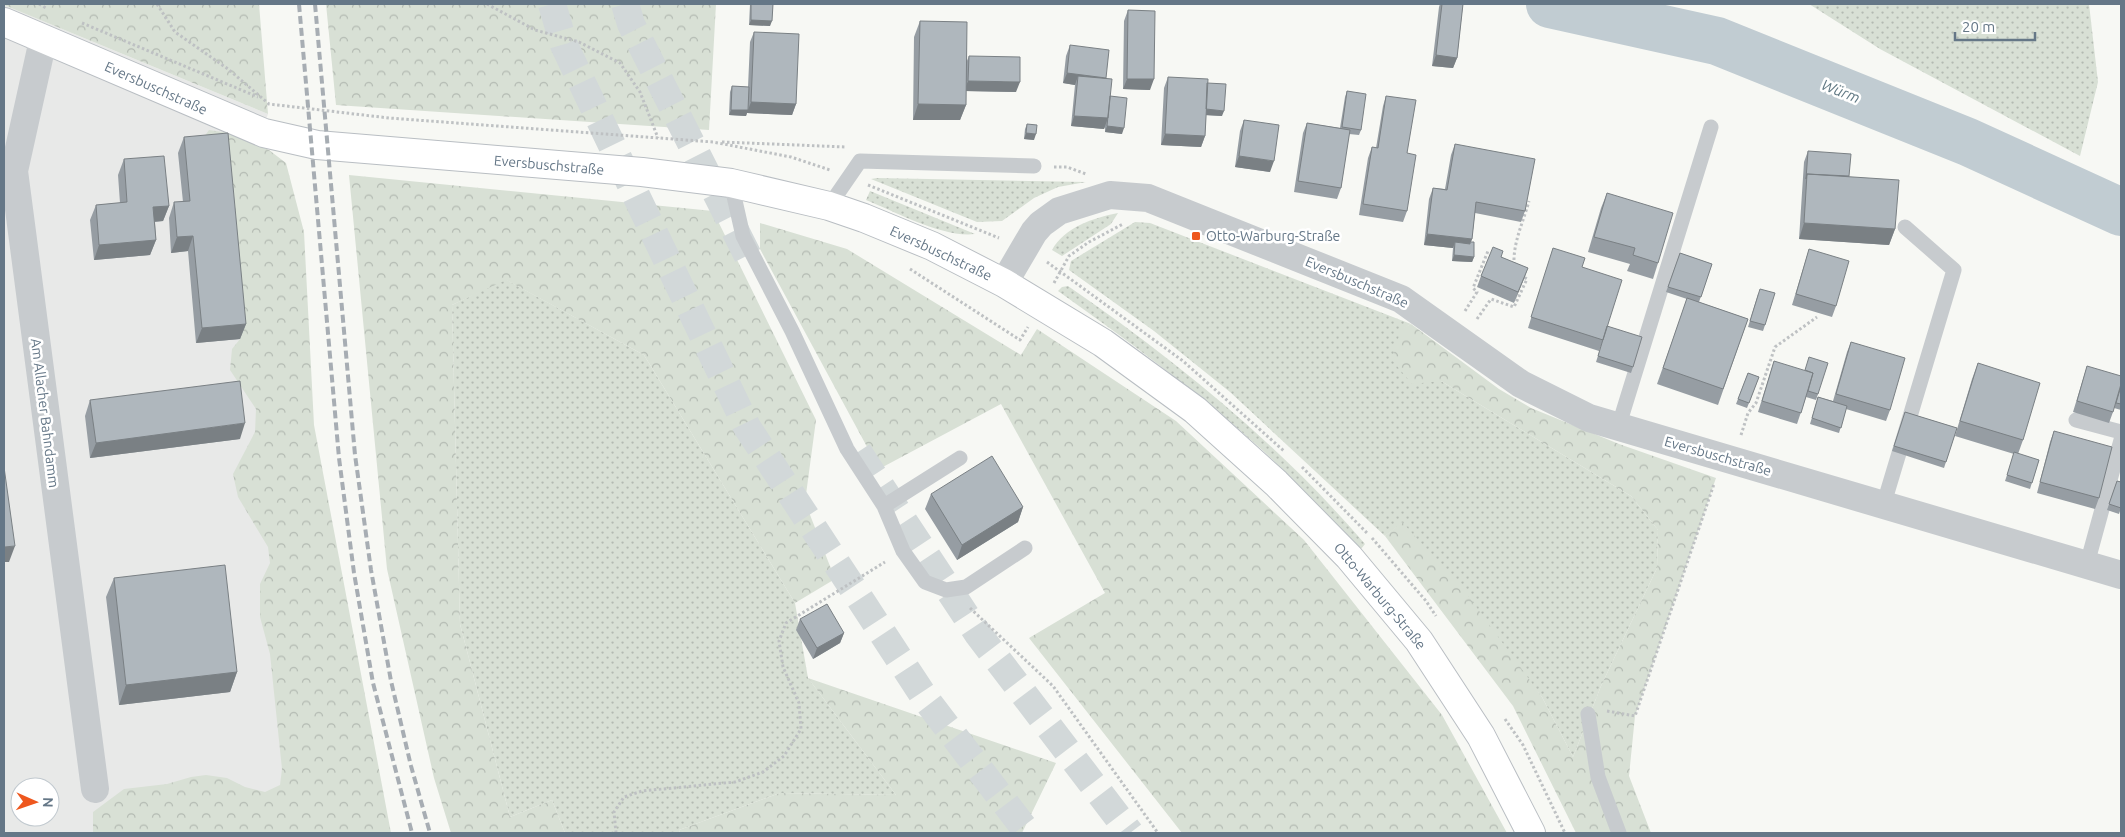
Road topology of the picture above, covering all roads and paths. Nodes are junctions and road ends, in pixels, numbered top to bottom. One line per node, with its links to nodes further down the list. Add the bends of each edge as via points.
1 (39, 4): 4 (path)
2 (157, 4): 5 (path, via 175,32 228,68 261,98)
3 (487, 4): 9 (path, via 535,30 579,42 620,63 640,92)
4 (48, 10)
5 (74, 20)
6 (4, 22): 7 (main road, Eversbuschstraße)
7 (43, 40): 11 (main road, Eversbuschstraße, via 264,133 317,145 642,172); 37 (street, Am Allacher Bahndamm, via 14,171)
8 (1711, 128): 24 (lane)
9 (658, 138)
10 (1034, 166): 13 (lane, via 860,160)
11 (732, 183): 13 (main road, Eversbuschstraße); 30 (lane, via 743,236 847,448)
12 (1529, 201): 22 (path, via 1521,232 1516,238 1513,264 1527,279 1514,307 1491,299)
13 (829, 206): 19 (main road, Eversbuschstraße, via 932,246)
14 (1130, 221): 18 (path, via 1069,256)
15 (1905, 227): 29 (lane, via 1954,270)
16 (1488, 251): 22 (path, via 1473,288 1477,292)
17 (909, 268): 20 (path, via 1020,340)
18 (1060, 272)
19 (1004, 284): 20 (main road, Otto-Warburg-Straße); 22 (street, Eversbuschstraße, via 1034,232 1059,211 1110,195 1148,198 1401,298)
20 (1041, 304): 40 (main road, Otto-Warburg-Straße, via 1103,343 1195,410 1276,483 1349,557 1419,642 1455,696 1481,736)
21 (1817, 317): 28 (path, via 1775,347 1756,403 1748,413)
22 (1456, 336): 24 (street, Eversbuschstraße, via 1521,384 1588,418)
23 (2076, 420): 25 (lane)
24 (1618, 428): 28 (street, Eversbuschstraße)
25 (2121, 432)
26 (2121, 440): 33 (lane)
27 (960, 458): 30 (lane)
28 (1728, 458): 29 (street, Eversbuschstraße); 36 (path, via 1635,716 1599,709)
29 (1884, 503): 33 (street, Eversbuschstraße)
30 (884, 506): 32 (lane)
31 (1025, 548): 35 (lane, via 966,587)
32 (903, 551): 35 (lane, via 926,582); 38 (path, via 786,623 779,642 783,667 799,703 801,728 784,756 763,772 735,782 642,791 624,797 614,812)
33 (2087, 564): 34 (street, Eversbuschstraße)
34 (2121, 575)
35 (946, 590): 39 (path, via 977,614 1053,686)
36 (1588, 714): 41 (lane, via 1598,777)
37 (95, 789)
38 (616, 833)
39 (1158, 833)
40 (1531, 833)
41 (1619, 833)

